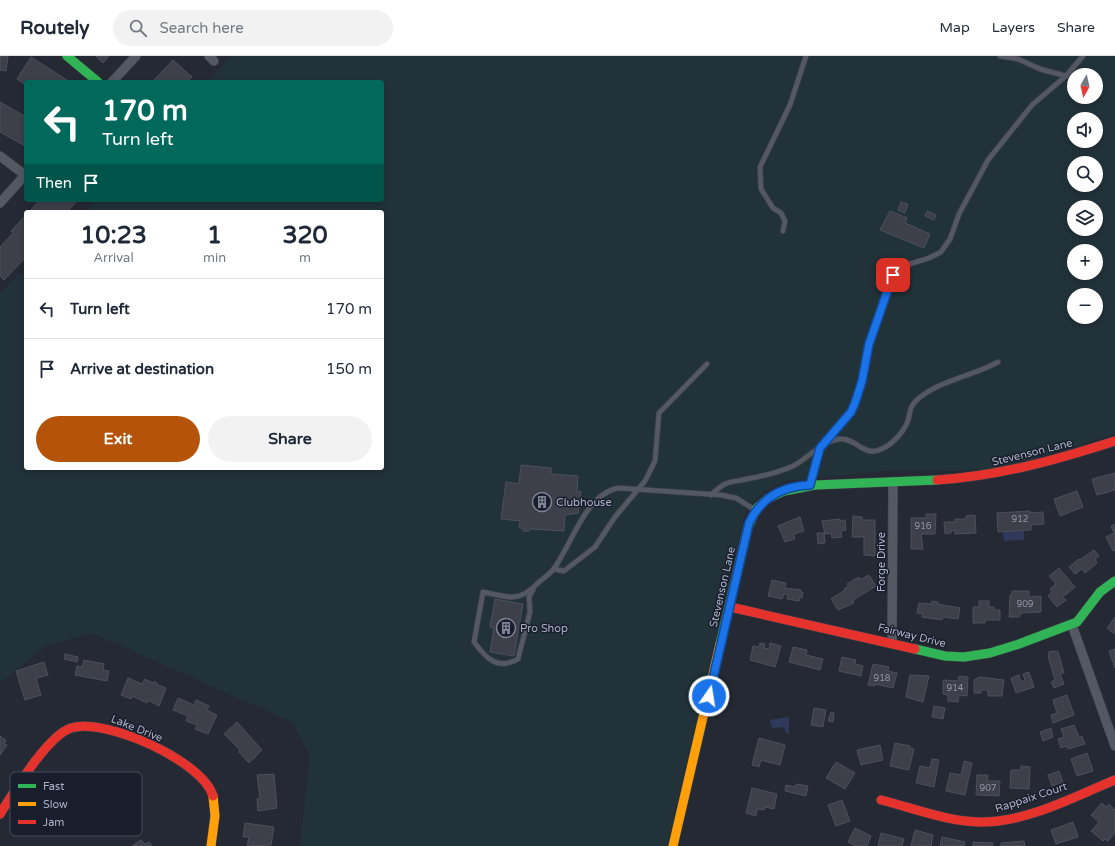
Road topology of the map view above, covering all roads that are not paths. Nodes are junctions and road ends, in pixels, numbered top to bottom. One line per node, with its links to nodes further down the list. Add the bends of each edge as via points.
1 (67, 56): 7 (street)
2 (136, 56): 8 (street)
3 (806, 56): 13 (lane, via 790,105 760,167 761,189 774,208 781,213 785,221)
4 (1000, 56): 6 (lane, via 1018,59 1040,69)
5 (1083, 56): 6 (lane)
6 (1066, 76): 17 (lane, via 1032,105 988,160 959,214 950,239 941,252 896,270 869,344 855,403 851,412)
7 (96, 80)
8 (114, 80)
9 (0, 156): 10 (street)
10 (24, 173)
11 (24, 175): 12 (street)
12 (0, 203)
13 (783, 232)
14 (998, 362): 17 (lane, via 942,385 921,397 913,404 901,432 884,448 871,452 851,441 840,439)
15 (707, 364): 20 (lane, via 659,413 655,461 645,481)
16 (1115, 441): 18 (street, Stevenson Lane, via 1046,463 1000,474)
17 (820, 448): 19 (lane); 21 (lane, via 794,466 773,474 724,484)
18 (893, 482): 19 (street, Stevenson Lane); 28 (street, Forge Drive)
19 (810, 485): 22 (street, Stevenson Lane, via 772,495)
20 (637, 489): 21 (lane); 23 (lane, via 595,548 564,571); 23 (lane, via 618,488 600,496 589,508)
21 (711, 495): 22 (lane, via 736,498)
22 (755, 510): 26 (street, Stevenson Lane, via 744,541)
23 (554, 569): 25 (lane)
24 (1115, 581): 27 (street, Fairway Drive, via 1100,592)
25 (533, 590): 25 (lane, via 514,597 483,592 474,642 485,657 495,663 518,659 530,612 529,597)
26 (730, 606): 28 (street, Fairway Drive); 36 (street, Stevenson Lane)
27 (1072, 625): 28 (street, Fairway Drive, via 1029,641 966,657 948,657); 29 (street)
28 (892, 642)
29 (1115, 746)
30 (29, 772): 35 (street, Lake Drive, via 54,741 72,727 90,725 140,741 187,763 204,778 215,801)
31 (1115, 780): 33 (street, Rappaix Court, via 1037,810 990,822 964,820)
32 (10, 800): 34 (street, Lake Drive)
33 (882, 800)
34 (0, 814)
35 (211, 846)
36 (673, 846)

